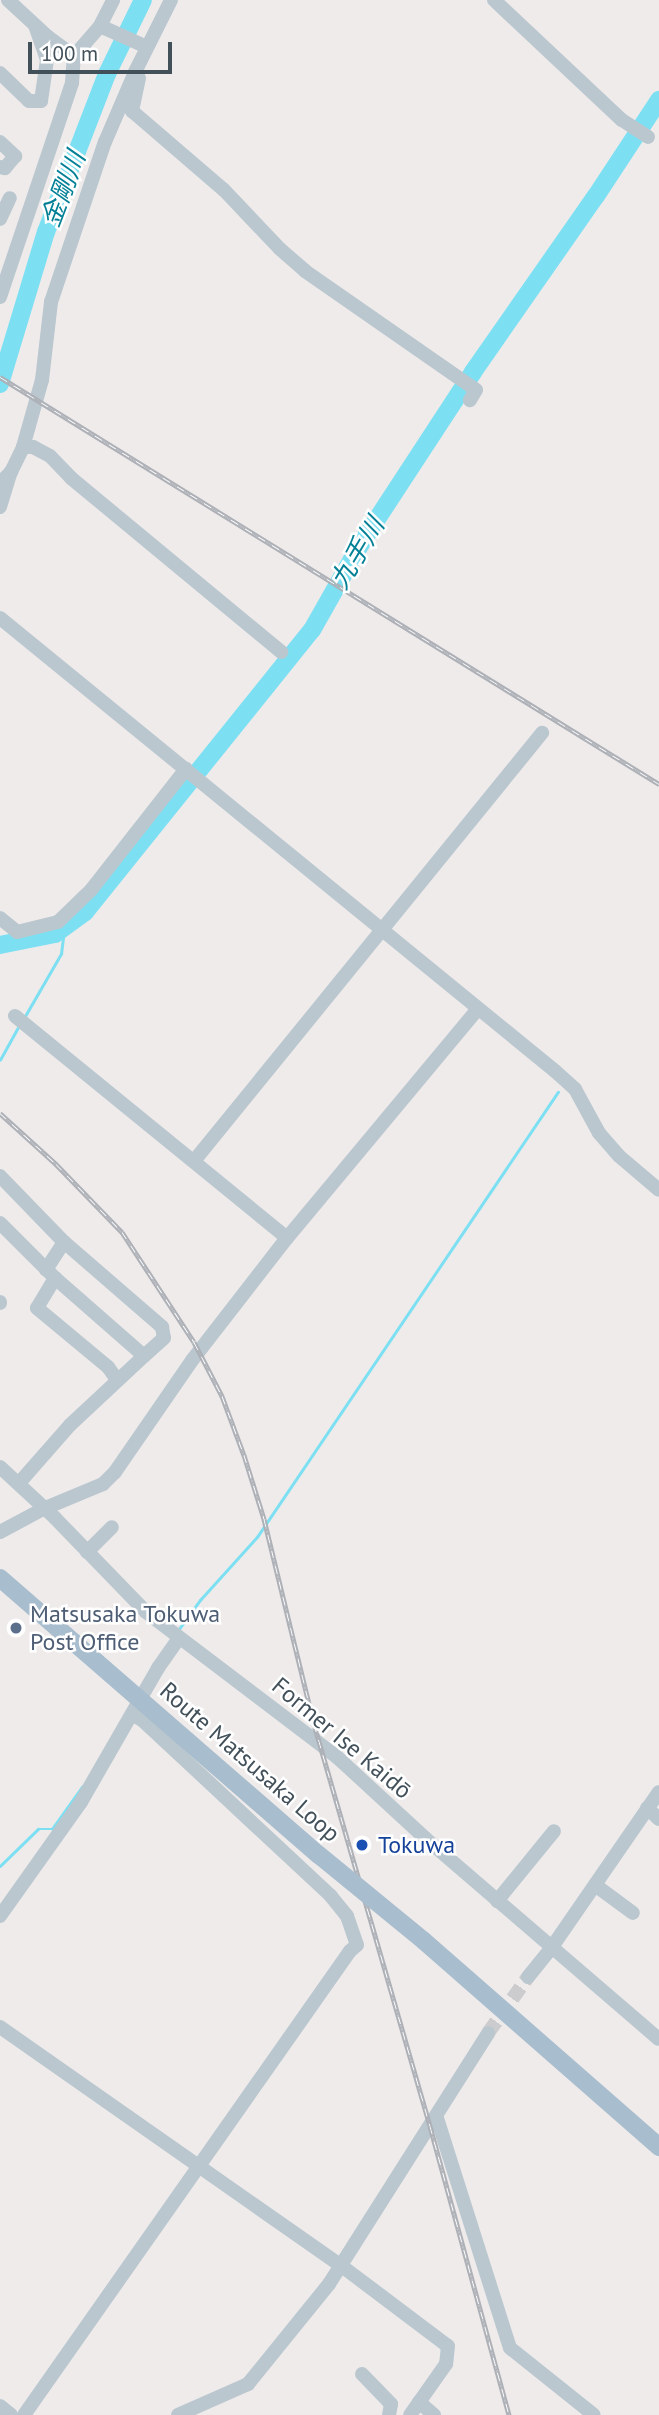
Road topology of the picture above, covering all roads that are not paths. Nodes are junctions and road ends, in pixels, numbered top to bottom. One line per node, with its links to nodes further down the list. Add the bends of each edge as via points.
1 (8, 0): 5 (street)
2 (113, 0): 6 (street)
3 (171, 0): 8 (street)
4 (494, 0): 14 (street, via 622,120)
5 (36, 26): 9 (street); 11 (street, via 47,60 41,101 29,101)
6 (100, 26): 7 (street); 8 (street)
7 (90, 40): 9 (street); 12 (street)
8 (147, 47): 10 (street)
9 (74, 57): 12 (street)
10 (140, 65): 13 (street); 16 (street)
11 (0, 73)
12 (72, 83): 20 (street)
13 (132, 111): 16 (street); 21 (street, via 224,190 305,271 477,390)
14 (648, 137)
15 (0, 142): 17 (street, via 15,156)
16 (98, 162): 22 (street, via 51,302 42,380)
17 (0, 167)
18 (10, 198): 19 (street)
19 (0, 219)
20 (0, 297)
21 (470, 400)
22 (23, 447): 23 (street); 27 (street, via 50,456)
23 (11, 472): 24 (street); 25 (street)
24 (0, 483)
25 (0, 507)
26 (0, 618): 29 (street)
27 (281, 652)
28 (542, 733): 31 (street)
29 (186, 769): 30 (street, via 90,890 58,922 17,932); 31 (street)
30 (0, 918)
31 (380, 928): 32 (street); 34 (street)
32 (478, 1009): 36 (street, via 575,1089 599,1133); 38 (street)
33 (15, 1016): 34 (street)
34 (194, 1161): 38 (street)
35 (0, 1176): 39 (street)
36 (659, 1190)
37 (0, 1223): 40 (street)
38 (287, 1238): 45 (street, via 193,1359 115,1472 103,1484)
39 (64, 1242): 40 (street); 41 (street, via 162,1327 164,1338)
40 (50, 1274): 41 (street); 42 (street, via 37,1308 108,1367)
41 (144, 1356): 42 (street)
42 (117, 1380): 44 (street)
43 (0, 1467): 44 (street, Former Ise Kaidō)
44 (19, 1483): 45 (street, Former Ise Kaidō)
45 (43, 1509): 47 (street); 48 (street, Former Ise Kaidō)
46 (112, 1527): 48 (street)
47 (0, 1532)
48 (87, 1552): 50 (street, Former Ise Kaidō, via 146,1612)
49 (0, 1578): 51 (main road, Route Matsusaka Loop)
50 (179, 1638): 51 (street); 57 (street, Former Ise Kaidō, via 337,1757)
51 (137, 1708): 59 (street); 66 (main road, Route Matsusaka Loop, bridge, via 424,1941); 67 (street, via 142,1720 331,1896 347,1916 357,1945)
52 (659, 1791): 53 (street)
53 (647, 1808): 54 (street); 56 (street)
54 (659, 1819)
55 (554, 1831): 57 (street)
56 (595, 1885): 58 (street); 60 (street)
57 (498, 1900): 60 (street, Former Ise Kaidō)
58 (632, 1913)
59 (0, 1916)
60 (552, 1947): 61 (street); 64 (street, Former Ise Kaidō)
61 (528, 1978)
62 (0, 2027): 67 (street)
63 (488, 2034): 65 (street)
64 (659, 2039)
65 (437, 2118): 68 (street); 78 (street, via 510,2348)
66 (659, 2147)
67 (198, 2166): 68 (street); 73 (street)
68 (343, 2267): 70 (street, via 448,2346 446,2364); 74 (street, via 248,2384)
69 (362, 2374): 75 (street, via 391,2404)
70 (419, 2402): 76 (street); 77 (street)
71 (0, 2406): 72 (street)
72 (11, 2415)
73 (24, 2415)
74 (178, 2415)
75 (389, 2415)
76 (410, 2415)
77 (434, 2415)
78 (594, 2415)

